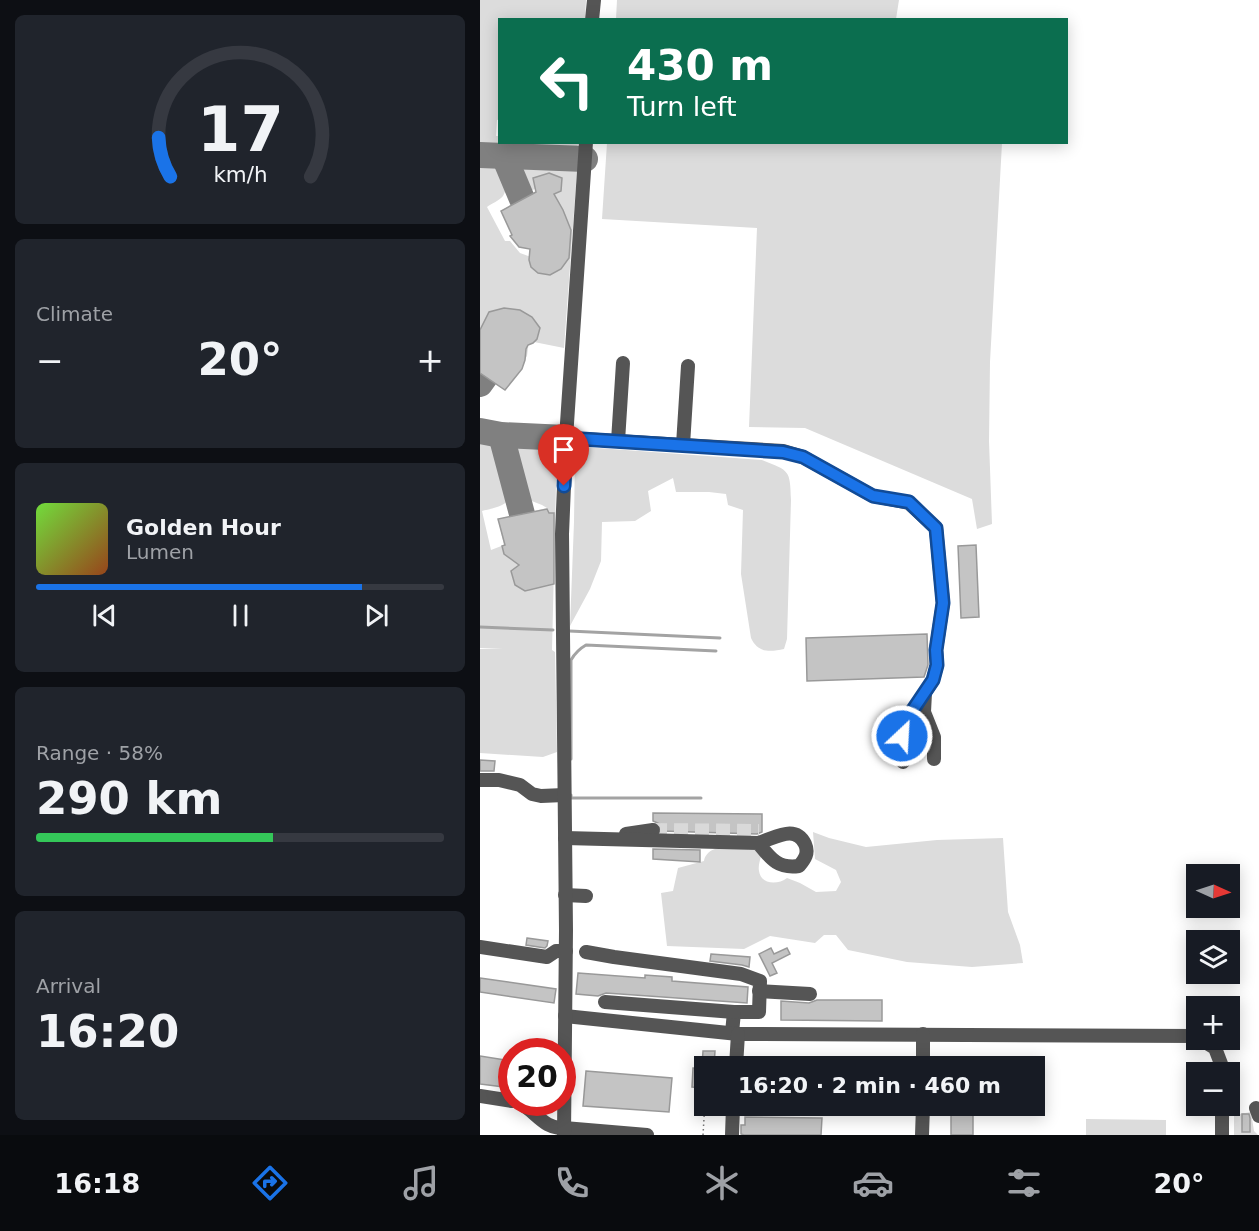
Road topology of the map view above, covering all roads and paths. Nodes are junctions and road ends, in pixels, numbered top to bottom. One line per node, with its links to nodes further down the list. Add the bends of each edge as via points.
1 (594, 0): 2 (street)
2 (592, 18)
3 (586, 144): 6 (street)
4 (623, 363): 7 (street)
5 (688, 366): 8 (street)
6 (566, 438): 7 (street); 13 (street, via 562,534)
7 (618, 441): 8 (street)
8 (683, 445): 9 (street, via 803,457 873,496 909,502 936,528 943,603 937,665)
9 (926, 691): 10 (street, via 924,712 934,737); 11 (street, via 906,720)
10 (934, 759)
11 (903, 762)
12 (480, 780): 13 (street, via 520,785 541,796)
13 (564, 795): 15 (street)
14 (653, 830): 16 (street)
15 (565, 838): 16 (street); 18 (street)
16 (598, 839): 17 (street)
17 (758, 843)
18 (565, 895): 19 (street); 21 (street)
19 (586, 896)
20 (480, 947): 21 (street, via 547,957 556,951)
21 (566, 951): 27 (street)
22 (586, 952): 23 (street, via 741,974 759,981)
23 (759, 991): 24 (street); 26 (street, via 759,1012)
24 (810, 994)
25 (605, 1002): 26 (street)
26 (734, 1012): 28 (street)
27 (565, 1016): 28 (street); 40 (street)
28 (735, 1034): 29 (street); 31 (street)
29 (923, 1035): 30 (street); 32 (street)
30 (1186, 1036)
31 (736, 1056)
32 (923, 1056)
33 (480, 1096): 34 (street)
34 (498, 1099)
35 (537, 1116): 40 (street, via 545,1124)
36 (704, 1116): 42 (path)
37 (733, 1116): 43 (street)
38 (923, 1116): 44 (street)
39 (1222, 1116): 45 (street)
40 (564, 1131): 41 (street)
41 (647, 1135)
42 (703, 1135)
43 (732, 1135)
44 (922, 1135)
45 (1222, 1135)

